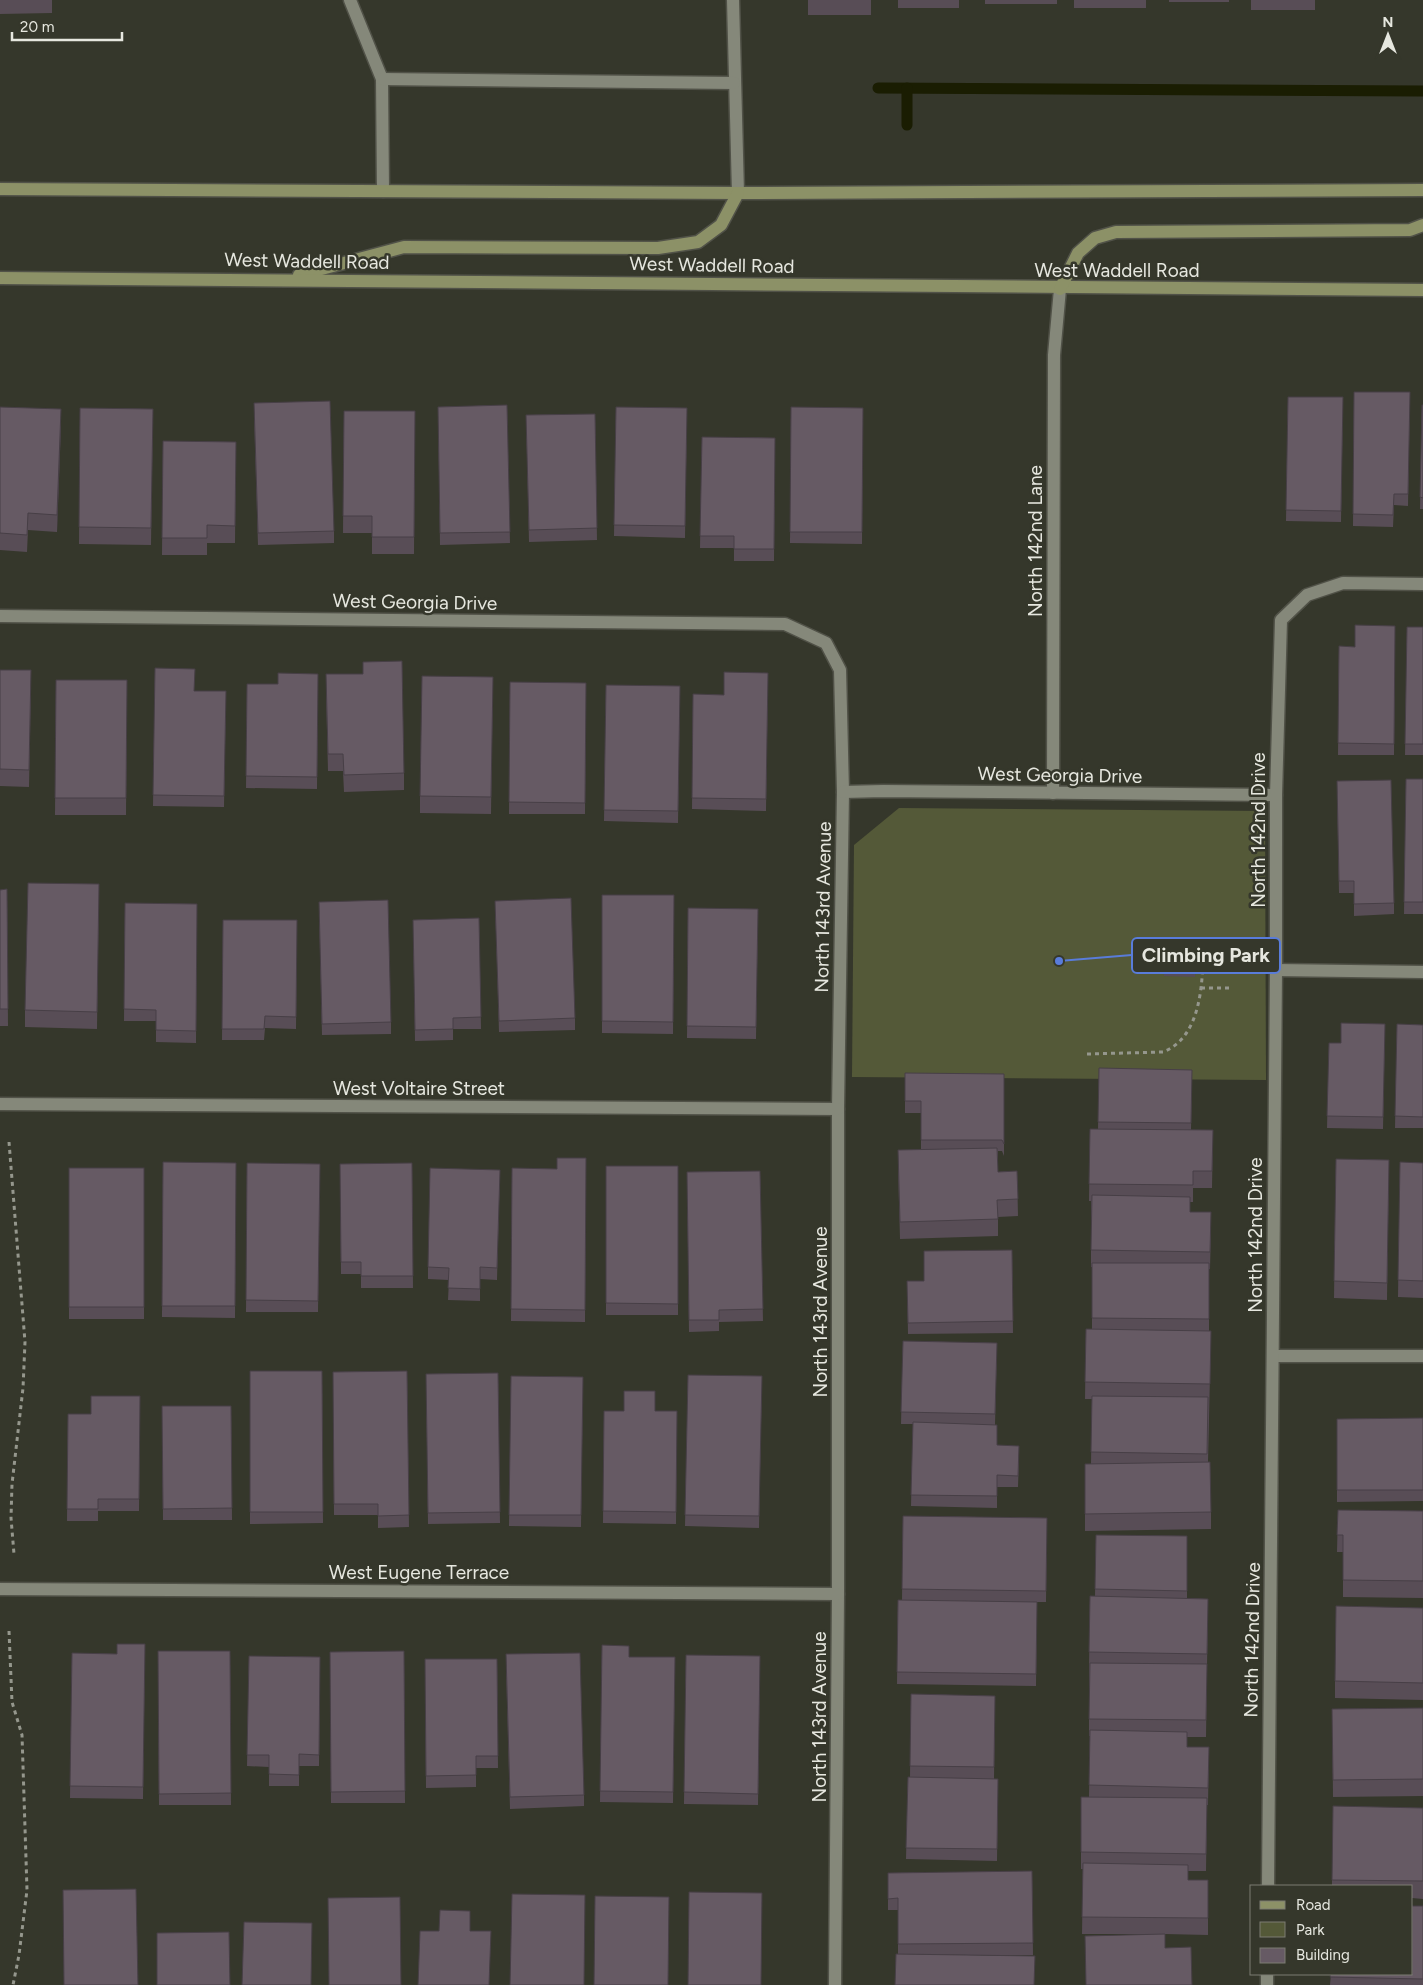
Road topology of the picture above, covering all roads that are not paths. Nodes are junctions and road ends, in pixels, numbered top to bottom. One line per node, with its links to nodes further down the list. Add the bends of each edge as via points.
1 (350, 0): 3 (street)
2 (732, 0): 4 (street)
3 (382, 79): 4 (street); 7 (street)
4 (734, 83): 8 (street)
5 (0, 189): 7 (main road)
6 (1423, 190): 8 (main road)
7 (383, 191): 8 (main road)
8 (738, 192): 11 (main road, via 721,225 698,242 658,248 404,247)
9 (1423, 225): 12 (main road, via 1410,230 1116,232 1095,238 1078,253)
10 (0, 278): 11 (main road, West Waddell Road)
11 (283, 279): 12 (main road, West Waddell Road)
12 (1060, 289): 13 (main road, West Waddell Road); 18 (street, North 142nd Lane, via 1054,355)
13 (1423, 290)
14 (1423, 584): 19 (street, North 142nd Drive, via 1343,583 1307,595 1281,620)
15 (0, 616): 16 (street, West Georgia Drive, via 785,624)
16 (826, 643): 17 (street, North 143rd Avenue, via 840,670)
17 (843, 792): 18 (street, West Georgia Drive); 23 (street, North 143rd Avenue)
18 (1053, 793): 19 (street, West Georgia Drive)
19 (1276, 795): 20 (street, North 142nd Drive)
20 (1276, 970): 21 (street); 24 (street, North 142nd Drive)
21 (1423, 972)
22 (0, 1104): 23 (street, West Voltaire Street)
23 (838, 1110): 27 (street, North 143rd Avenue)
24 (1273, 1356): 25 (street); 28 (street, North 142nd Drive)
25 (1423, 1356)
26 (0, 1588): 27 (street, West Eugene Terrace)
27 (838, 1594): 29 (street, North 143rd Avenue)
28 (1268, 1885)
29 (835, 1985)

